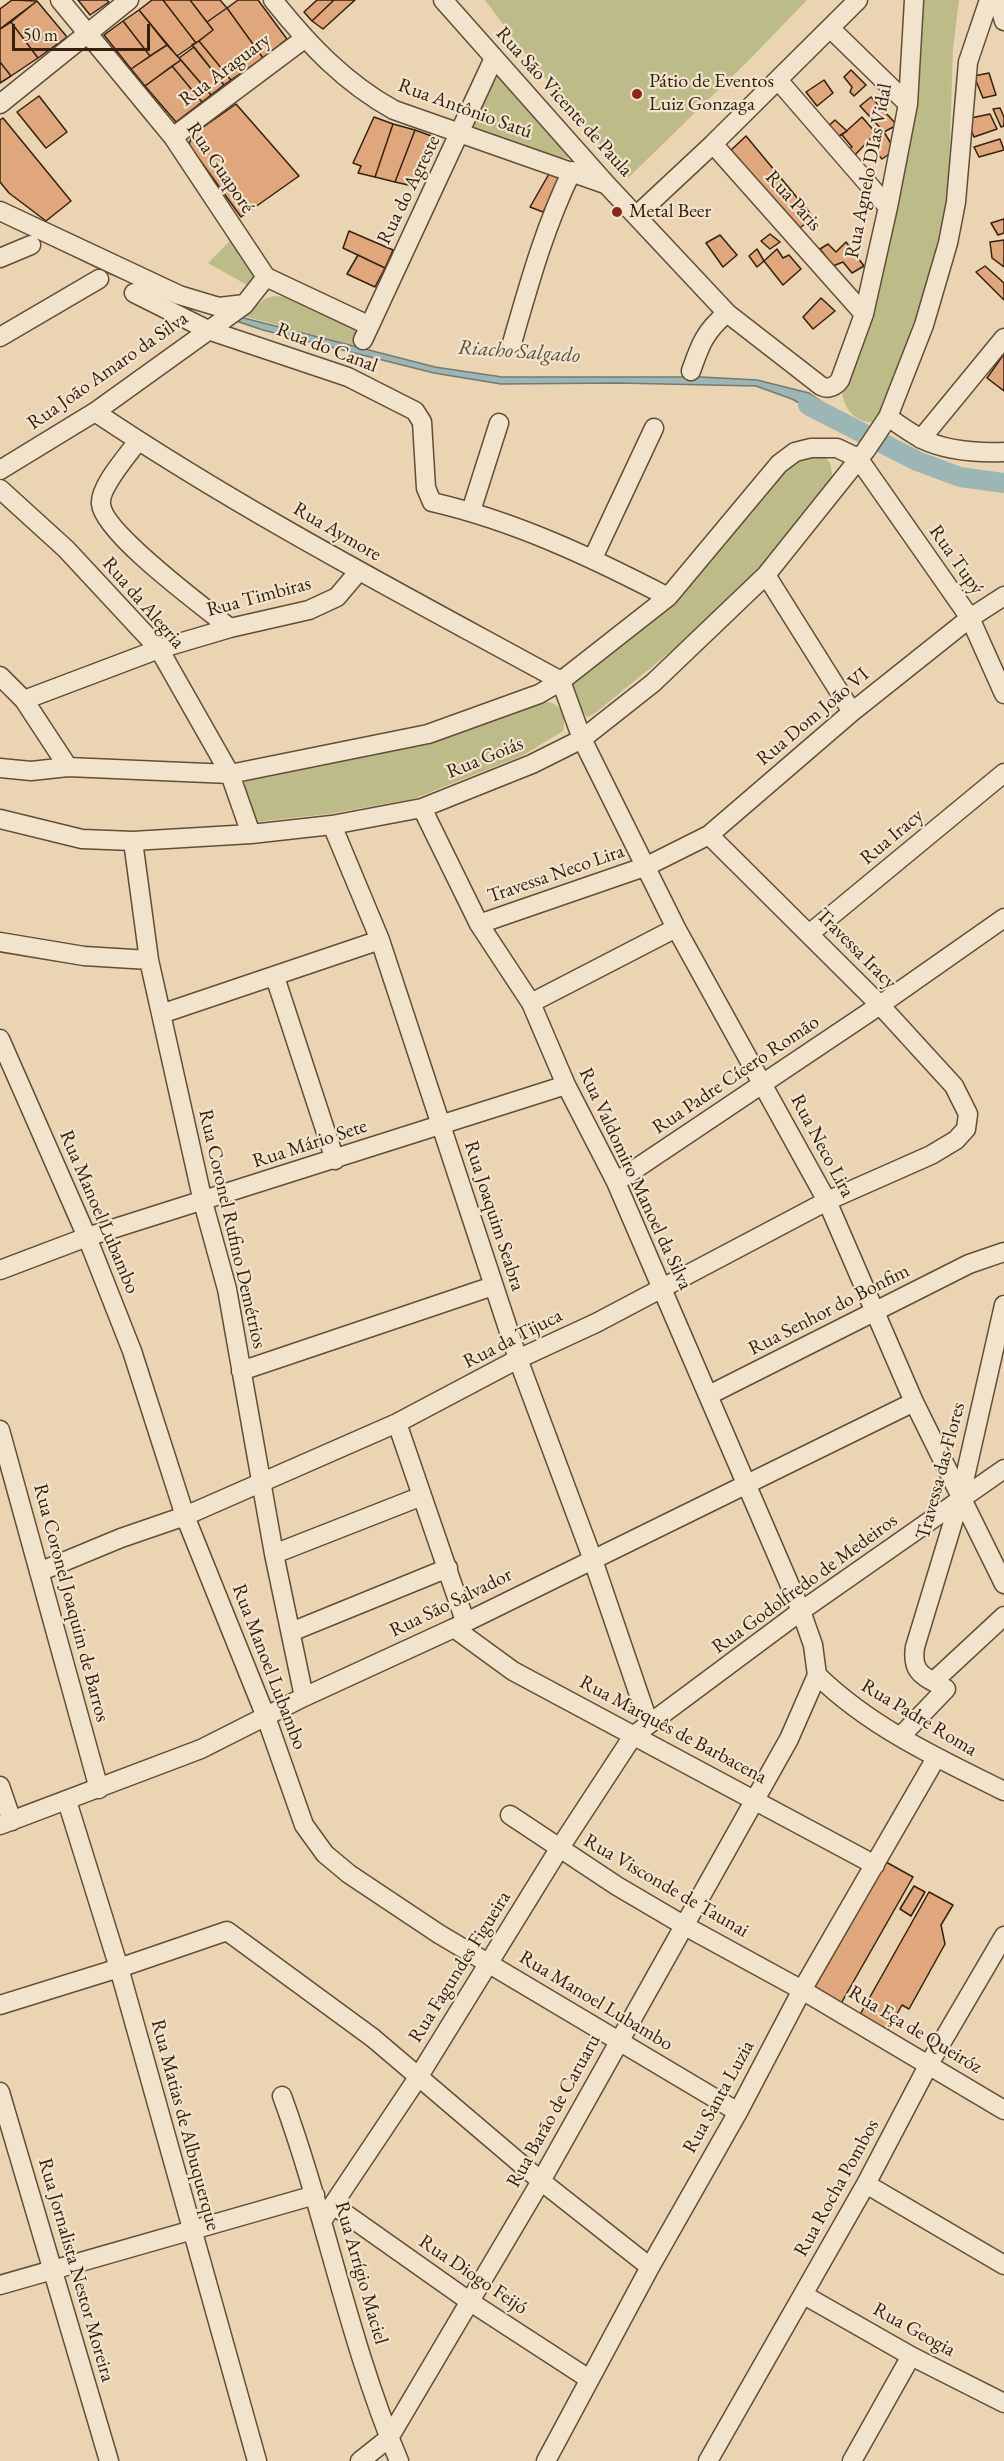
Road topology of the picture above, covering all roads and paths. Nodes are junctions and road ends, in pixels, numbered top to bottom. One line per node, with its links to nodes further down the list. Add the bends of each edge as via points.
1 (60, 0): 11 (street, Rua Guaporé)
2 (129, 0): 11 (street)
3 (273, 0): 12 (street, Rua Antônio Satú)
4 (443, 0): 13 (street, Rua São Vicente de Paula)
5 (858, 0): 10 (street)
6 (915, 0): 16 (street, Rua Agnelo DIas Vidal)
7 (988, 0): 40 (street, Rua Goiás, via 968,62 956,202 948,243 924,325)
8 (998, 0): 9 (street)
9 (1004, 21)
10 (831, 29): 14 (street); 16 (street)
11 (88, 33): 15 (street); 18 (street, Rua Guaporé)
12 (304, 39): 17 (street, Rua Antônio Satú, via 367,95 394,110); 18 (street, Rua Araguary)
13 (494, 58): 17 (street, Rua do Agreste); 21 (street, Rua São Vicente de Paula)
14 (778, 80): 19 (street); 22 (street)
15 (0, 104)
16 (908, 104): 22 (street, Rua Agnelo DIas Vidal)
17 (461, 133): 20 (street, Rua Antônio Satú); 27 (street, Rua do Agreste, via 366,333)
18 (173, 137): 27 (street, Rua Guaporé)
19 (713, 144): 24 (street); 32 (street, Rua Paris)
20 (572, 171): 21 (street, Rua Antônio Satú); 36 (street, via 536,258)
21 (608, 185): 24 (street, Rua São Vicente de Paula)
22 (888, 207): 32 (street, Rua Agnelo DIas Vidal)
23 (0, 211): 30 (street, via 179,295 219,307)
24 (637, 215): 31 (street, Rua São Vicente de Paula)
25 (31, 245): 26 (street)
26 (0, 258)
27 (266, 277): 30 (street)
28 (99, 279): 34 (street)
29 (134, 293): 33 (street, Rua do Canal)
30 (244, 305): 33 (street, Rua João Amaro da Silva)
31 (727, 313): 32 (street, Rua Agnelo DIas Vidal, via 827,388 840,380); 37 (street, via 707,331)
32 (864, 314)
33 (209, 329): 38 (street, Rua João Amaro da Silva); 48 (street, Rua do Canal, via 348,377 415,411 422,422 426,488 432,502)
34 (0, 337)
35 (1004, 338): 42 (street)
36 (512, 343)
37 (691, 371)
38 (95, 412): 43 (street, Rua Aymore); 46 (street, Rua João Amaro da Silva)
39 (499, 423): 48 (street)
40 (884, 423): 42 (street); 45 (street, Rua Goiás)
41 (654, 428): 49 (street)
42 (921, 439): 44 (street, via 960,451)
43 (138, 441): 50 (street, Rua Aymore); 55 (street, via 106,486 100,504 104,514 128,543)
44 (1004, 452)
45 (862, 454): 51 (street, Rua Goiás); 53 (street, Rua Goiás, via 837,448 795,452 779,464); 54 (street, Rua Tupý)
46 (0, 470)
47 (0, 489): 56 (street, Rua da Alegria, via 66,549)
48 (471, 511): 49 (street)
49 (593, 558): 53 (street)
50 (360, 571): 55 (street, Rua Timbiras, via 337,597 309,610); 58 (street, Rua Aymore)
51 (766, 576): 61 (street); 62 (street, Rua Goiás, via 653,683)
52 (1004, 596): 54 (street, Rua Dom João VI)
53 (668, 597): 58 (street, Rua Goiás)
54 (970, 618): 59 (street, Rua Tupý); 61 (street, Rua Dom João VI)
55 (230, 628): 56 (street, Rua Timbiras)
56 (159, 649): 60 (street, Rua Timbiras); 65 (street, Rua da Alegria)
57 (0, 676): 60 (street)
58 (561, 681): 62 (street, Rua Neco Lira); 65 (street, Rua Goiás, via 539,694 428,734)
59 (1004, 694)
60 (24, 700): 63 (street)
61 (852, 712): 71 (street, Rua Dom João VI)
62 (582, 739): 67 (street, Rua Goiás, via 532,764); 73 (street, Rua Neco Lira)
63 (68, 767): 64 (street, via 31,771); 65 (street, Rua Goiás)
64 (0, 768)
65 (230, 774): 70 (street, Rua da Alegria)
66 (1004, 774): 77 (street, Rua Iracy)
67 (422, 808): 69 (street, Rua Goiás); 75 (street, Rua Valdomiro Manoel da Silva)
68 (0, 819): 72 (street, Rua Goiás, via 82,839)
69 (332, 825): 70 (street, Rua Goiás); 78 (street, Rua Joaquim Seabra)
70 (251, 834): 72 (street, Rua Goiás)
71 (709, 835): 73 (street, Rua Dom João VI); 77 (street, Travessa Iracy)
72 (133, 841): 80 (street, Rua Coronel Rufino Demétrios)
73 (646, 866): 75 (street, Travessa Neco Lira); 76 (street, Rua Neco Lira)
74 (1004, 918): 83 (street, Rua Padre Cícero Romão)
75 (479, 924): 82 (street, Rua Valdomiro Manoel da Silva)
76 (676, 928): 82 (street); 86 (street, Rua Neco Lira)
77 (809, 934): 83 (street, Travessa Iracy)
78 (380, 940): 81 (street); 89 (street, Rua Joaquim Seabra)
79 (0, 942): 80 (street, via 84,956)
80 (148, 960): 84 (street, Rua Coronel Rufino Demétrios)
81 (275, 977): 84 (street); 90 (street)
82 (531, 1003): 87 (street, Rua Valdomiro Manoel da Silva)
83 (880, 1005): 86 (street, Rua Padre Cícero Romão); 88 (street, Travessa Iracy)
84 (161, 1014): 93 (street, Rua Coronel Rufino Demétrios)
85 (0, 1039): 94 (street, Rua Manoel Lubambo)
86 (763, 1084): 91 (street, Rua Padre Cícero Romão); 92 (street, Rua Neco Lira)
87 (566, 1085): 89 (street, Rua Mário Sete); 91 (street, Rua Valdomiro Manoel da Silva)
88 (964, 1101): 92 (street, Rua da Tijuca, via 968,1114 966,1129 957,1140)
89 (441, 1125): 90 (street, Rua Mário Sete); 97 (street, Rua Joaquim Seabra)
90 (335, 1160): 93 (street, Rua Mário Sete)
91 (616, 1182): 98 (street, Rua Valdomiro Manoel da Silva)
92 (827, 1201): 98 (street, Rua da Tijuca); 100 (street, Rua Neco Lira)
93 (203, 1202): 94 (street, Rua Mário Sete); 102 (street, Rua Coronel Rufino Demétrios, via 227,1289)
94 (87, 1237): 96 (street, Rua Mário Sete); 112 (street, Rua Manoel Lubambo, via 132,1351)
95 (1004, 1252): 100 (street, Rua Senhor do Bonfim, via 969,1264)
96 (0, 1270)
97 (493, 1286): 101 (street, Rua Joaquim Seabra); 102 (street)
98 (661, 1287): 101 (street, Rua da Tijuca); 103 (street, Rua Valdomiro Manoel da Silva)
99 (1004, 1305): 111 (street, Travessa das Flores)
100 (877, 1312): 103 (street, Rua Senhor do Bonfim); 104 (street, Rua Neco Lira)
101 (518, 1359): 105 (street, Rua da Tijuca); 114 (street, Rua Joaquim Seabra)
102 (241, 1371): 108 (street, Rua Coronel Rufino Demétrios)
103 (709, 1395): 109 (street, Rua Valdomiro Manoel da Silva)
104 (914, 1402): 109 (street, Rua São Salvador); 111 (street, Rua Neco Lira)
105 (397, 1423): 108 (street, Rua da Tijuca); 110 (street)
106 (0, 1430): 116 (street, Rua Coronel Joaquim de Barros)
107 (1004, 1469): 111 (street, Rua Godolfredo de Medeiros)
108 (261, 1482): 112 (street, Rua da Tijuca); 113 (street, Rua Coronel Rufino Demétrios)
109 (747, 1484): 114 (street, Rua São Salvador); 118 (street, Rua Valdomiro Manoel da Silva)
110 (422, 1496): 113 (street); 115 (street)
111 (960, 1499): 117 (street, Rua Neco Lira); 118 (street, Rua Godolfredo de Medeiros); 123 (street, Travessa das Flores, via 915,1647 916,1669)
112 (185, 1516): 116 (street, Rua da Tijuca); 125 (street, Rua Manoel Lubambo)
113 (274, 1554): 121 (street, Rua Coronel Rufino Demétrios)
114 (593, 1560): 120 (street, Rua São Salvador); 126 (street, Rua Joaquim Seabra)
115 (448, 1568): 120 (street); 121 (street)
116 (39, 1572): 131 (street, Rua Coronel Joaquim de Barros)
117 (1004, 1584)
118 (801, 1611): 122 (street, Rua Valdomiro Manoel da Silva, via 813,1645); 126 (street, Rua Godolfredo de Medeiros)
119 (1004, 1616): 123 (street)
120 (459, 1624): 124 (street, Rua São Salvador); 127 (street, Rua Marquês de Barbacena, via 513,1671)
121 (291, 1632): 124 (street, Rua Coronel Rufino Demétrios)
122 (817, 1675): 128 (street, Rua Padre Roma, via 836,1694); 133 (street, Rua Barão de Caruaru, via 789,1739)
123 (940, 1685): 128 (street)
124 (304, 1697): 125 (street, Rua São Salvador)
125 (266, 1717): 131 (street, Rua São Salvador, via 201,1749); 141 (street, Rua Manoel Lubambo, via 303,1824 325,1854 439,1934)
126 (649, 1724): 127 (street, Rua Godolfredo de Medeiros)
127 (633, 1736): 133 (street, Rua Marquês de Barbacena); 137 (street, Rua Fagundes Figueira)
128 (900, 1737): 129 (street, Rua Padre Roma)
129 (936, 1758): 132 (street, Rua Padre Roma); 138 (street, Rua Santa Luzia)
130 (0, 1786): 136 (street)
131 (99, 1789): 134 (street, Rua São Salvador)
132 (1004, 1791)
133 (755, 1799): 138 (street, Rua Marquês de Barbacena); 139 (street, Rua Barão de Caruaru)
134 (67, 1802): 136 (street, Rua São Salvador); 142 (street, Rua Matias de Albuquerque)
135 (510, 1815): 137 (street, Rua Visconde de Taunai)
136 (6, 1823)
137 (559, 1849): 139 (street, Rua Visconde de Taunai); 141 (street, Rua Fagundes Figueira)
138 (875, 1865): 143 (street, Rua Santa Luzia)
139 (684, 1926): 143 (street, Rua Visconde de Taunai); 145 (street, Rua Barão de Caruaru)
140 (1004, 1937): 146 (street, Rua Rocha Pombos)
141 (489, 1963): 145 (street, Rua Manoel Lubambo); 147 (street, Rua Fagundes Figueira)
142 (119, 1968): 144 (street); 147 (street, via 227,1931); 157 (street, Rua Matias de Albuquerque)
143 (802, 1990): 146 (street, Rua Eça de Queiróz); 151 (street, Rua Santa Luzia)
144 (0, 2005)
145 (619, 2041): 151 (street, Rua Manoel Lubambo); 152 (street, Rua Barão de Caruaru)
146 (929, 2064): 150 (street, Rua Eça de Queiróz); 153 (street, Rua Rocha Pombos)
147 (419, 2076): 152 (street); 155 (street, Rua Fagundes Figueira)
148 (0, 2092): 160 (street, Rua Jornalista Nestor Moreira)
149 (282, 2096): 154 (street, Rua Arrígio Maciel)
150 (1004, 2110)
151 (738, 2112): 159 (street, Rua Santa Luzia)
152 (540, 2181): 159 (street); 163 (street, Rua Barão de Caruaru)
153 (866, 2184): 158 (street); 162 (street, Rua Rocha Pombos)
154 (315, 2195): 156 (street, Rua Arrígio Maciel); 157 (street)
155 (333, 2205): 156 (street, Rua Fagundes Figueira); 163 (street, Rua Diogo Feijó)
156 (322, 2221): 167 (street, Rua Arrígio Maciel)
157 (191, 2230): 160 (street); 169 (street, Rua Matias de Albuquerque)
158 (1004, 2265)
159 (650, 2267): 165 (street, Rua Santa Luzia)
160 (51, 2269): 161 (street); 168 (street, Rua Jornalista Nestor Moreira)
161 (0, 2285)
162 (804, 2295): 164 (street, Rua Geogia); 173 (street, Rua Rocha Pombos)
163 (469, 2301): 165 (street, Rua Diogo Feijó); 167 (street, Rua Barão de Caruaru)
164 (911, 2356): 166 (street, Rua Geogia); 174 (street)
165 (589, 2379): 172 (street, Rua Santa Luzia)
166 (1004, 2403)
167 (389, 2438): 170 (street); 171 (street, Rua Arrígio Maciel)
168 (109, 2461)
169 (257, 2461)
170 (360, 2461)
171 (399, 2461)
172 (546, 2461)
173 (708, 2461)
174 (852, 2461)

